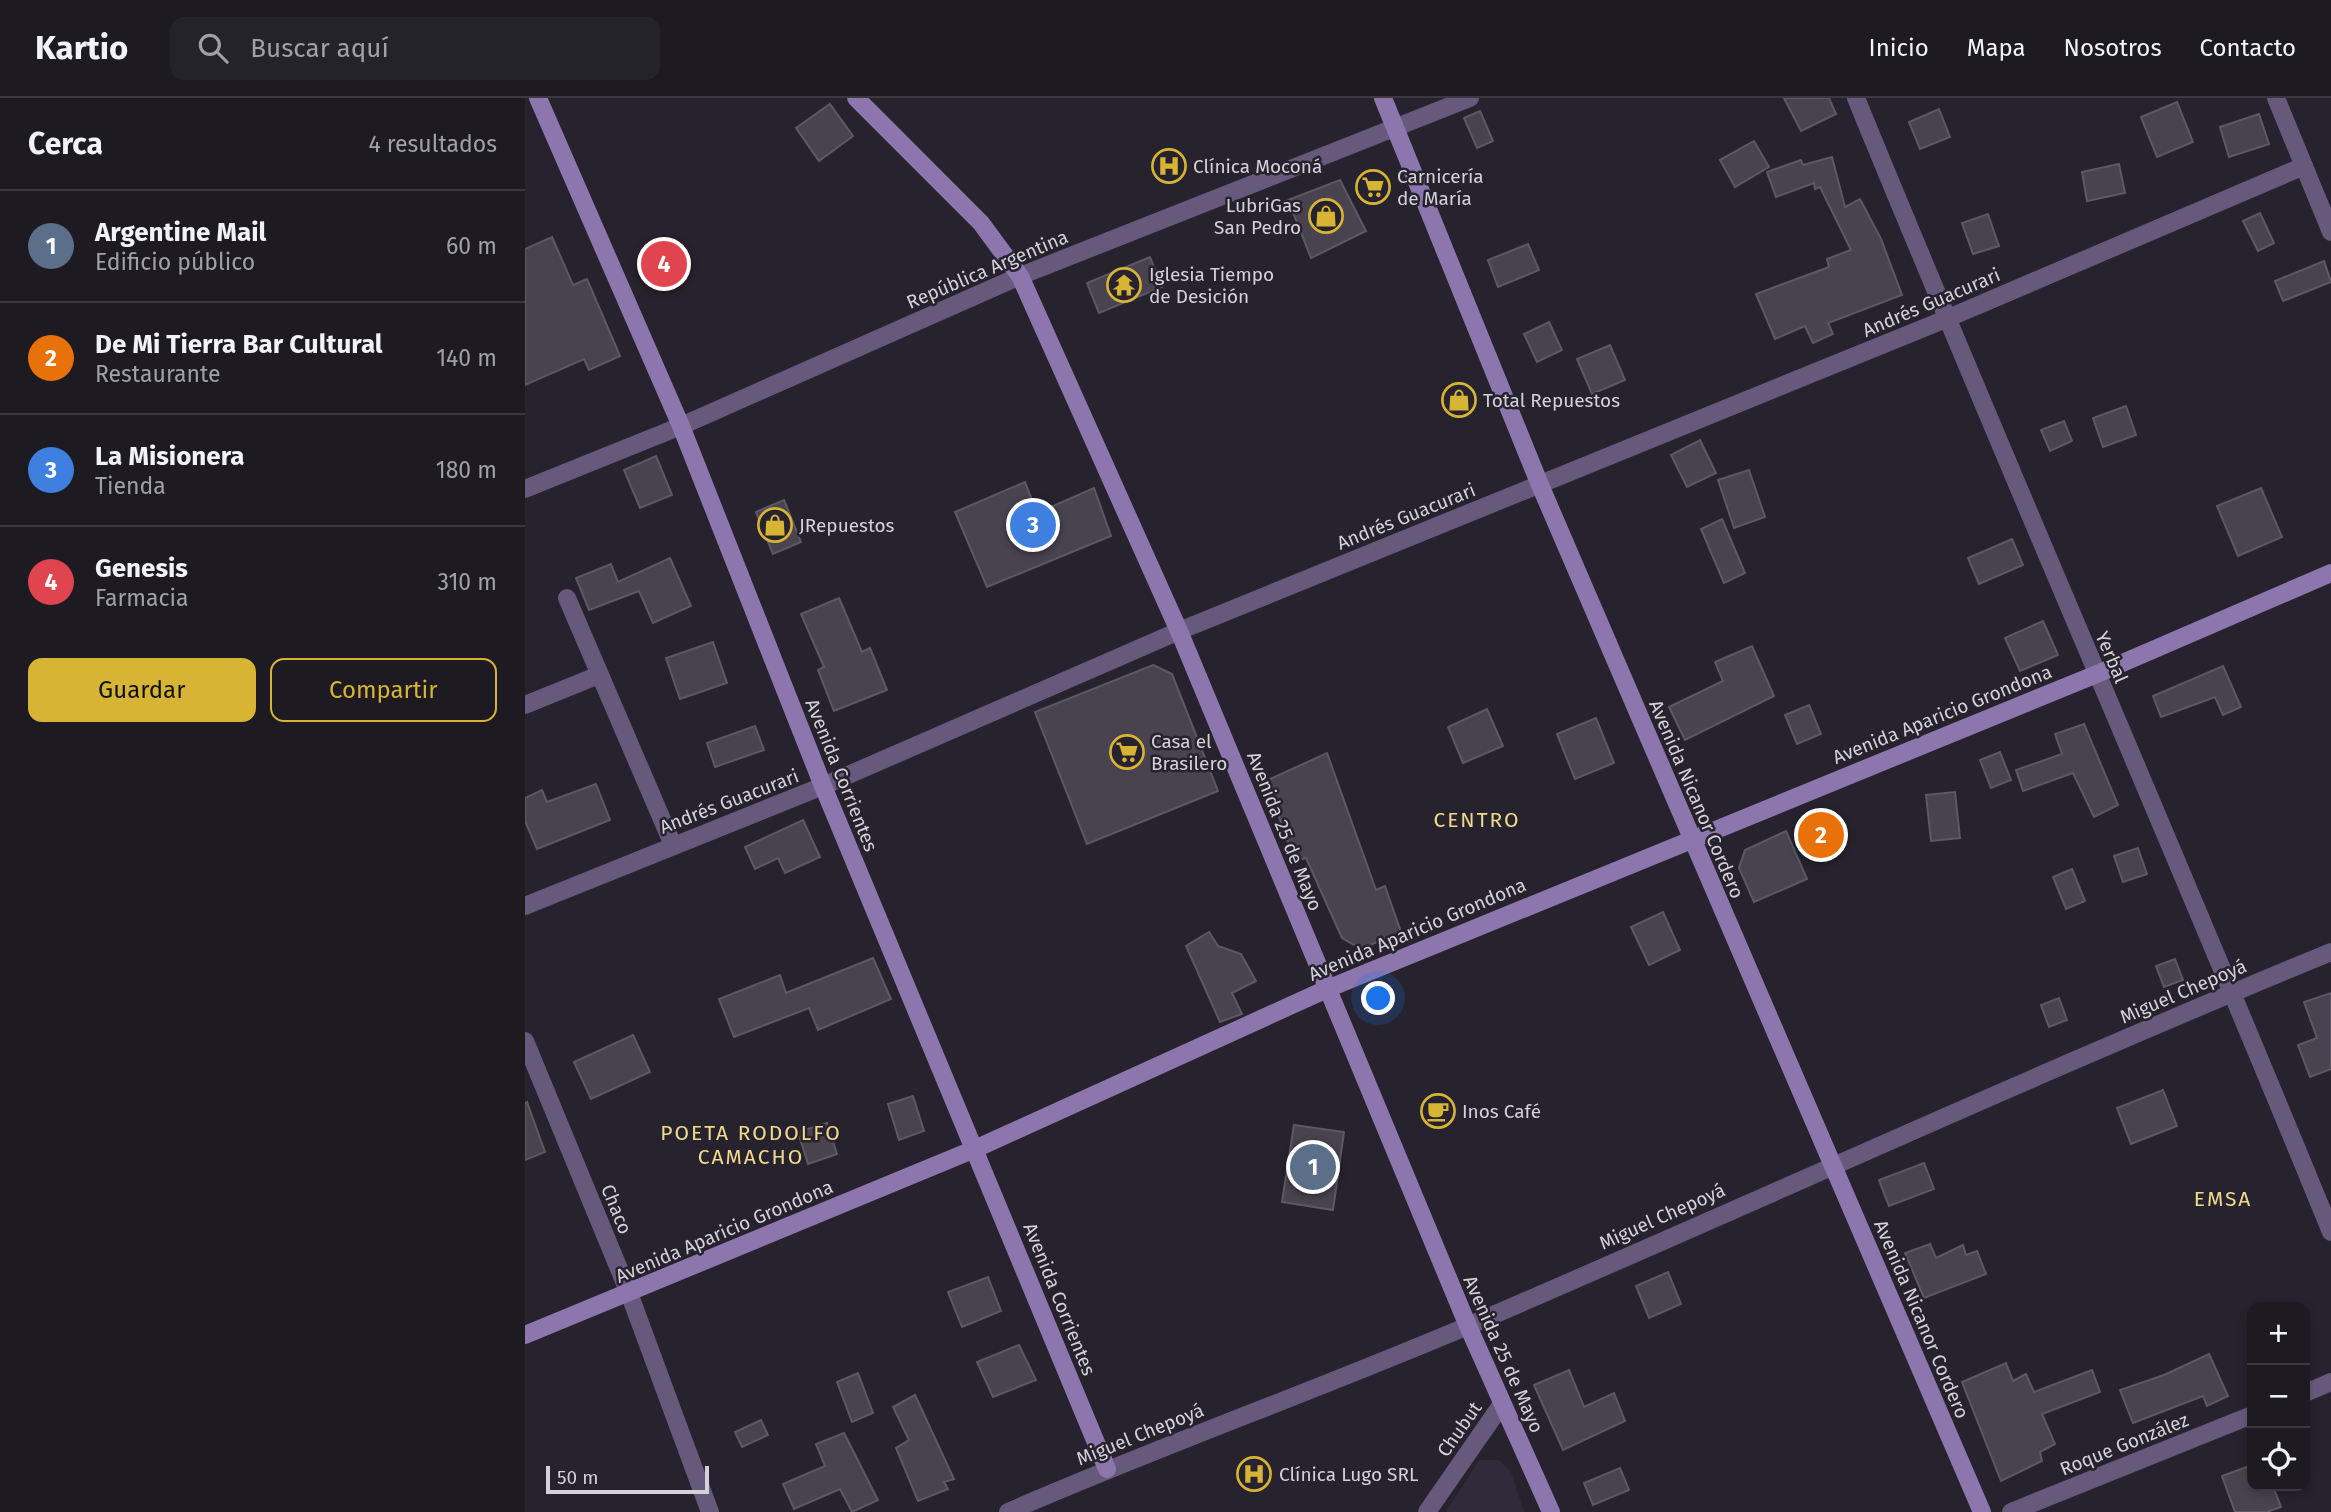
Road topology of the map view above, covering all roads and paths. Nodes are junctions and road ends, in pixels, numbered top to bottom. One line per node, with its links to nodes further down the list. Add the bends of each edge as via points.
1 (538, 98): 12 (main road, Avenida Corrientes)
2 (856, 98): 10 (main road, Avenida 25 de Mayo, via 981,223)
3 (1383, 98): 7 (main road, Avenida Nicanor Cordero)
4 (1470, 98): 7 (street, República Argentina)
5 (1856, 98): 11 (street, Yerbal)
6 (2276, 98): 8 (street)
7 (1396, 129): 10 (street, República Argentina); 13 (main road, Avenida Nicanor Cordero)
8 (2304, 166): 9 (street); 11 (street, Andrés Guacurari)
9 (2331, 232)
10 (1020, 276): 12 (street, República Argentina); 17 (main road, Avenida 25 de Mayo)
11 (1946, 319): 13 (street, Andrés Guacurari); 18 (street, Yerbal)
12 (681, 426): 14 (street, República Argentina); 21 (main road, Avenida Corrientes)
13 (1540, 485): 17 (street, Andrés Guacurari); 22 (main road, Avenida Nicanor Cordero)
14 (525, 489)
15 (2331, 573): 18 (main road, Avenida Aparicio Grondona)
16 (567, 598): 19 (street)
17 (1179, 631): 21 (street, Andrés Guacurari); 26 (main road, Avenida 25 de Mayo)
18 (2097, 674): 22 (main road, Avenida Aparicio Grondona); 27 (street, Yerbal)
19 (599, 675): 20 (street); 23 (street)
20 (525, 705)
21 (823, 786): 23 (street, Andrés Guacurari); 29 (main road, Avenida Corrientes)
22 (1690, 838): 26 (main road, Avenida Aparicio Grondona); 30 (main road, Avenida Nicanor Cordero)
23 (673, 845): 24 (street, Andrés Guacurari)
24 (525, 906)
25 (2331, 952): 27 (street, Miguel Chepoyá)
26 (1327, 989): 29 (main road, Avenida Aparicio Grondona); 33 (main road, Avenida 25 de Mayo)
27 (2233, 992): 30 (street, Miguel Chepoyá); 31 (street, Yerbal)
28 (525, 1041): 32 (street, Chaco)
29 (975, 1149): 32 (main road, Avenida Aparicio Grondona); 39 (main road, Avenida Corrientes)
30 (1832, 1164): 33 (street, Miguel Chepoyá); 44 (main road, Avenida Nicanor Cordero)
31 (2331, 1232)
32 (629, 1293): 34 (main road, Avenida Aparicio Grondona); 41 (street, Chaco)
33 (1468, 1326): 37 (main road, Avenida 25 de Mayo); 39 (street, Miguel Chepoyá)
34 (525, 1335)
35 (2331, 1382): 36 (street)
36 (2310, 1391)
37 (1502, 1404): 40 (main road, Avenida 25 de Mayo); 43 (street, Chubut)
38 (2247, 1417): 45 (street, Roque González)
39 (1107, 1469): 42 (street, Miguel Chepoyá)
40 (1547, 1508)
41 (710, 1512)
42 (1008, 1512)
43 (1427, 1512)
44 (1982, 1512)
45 (2011, 1512)

